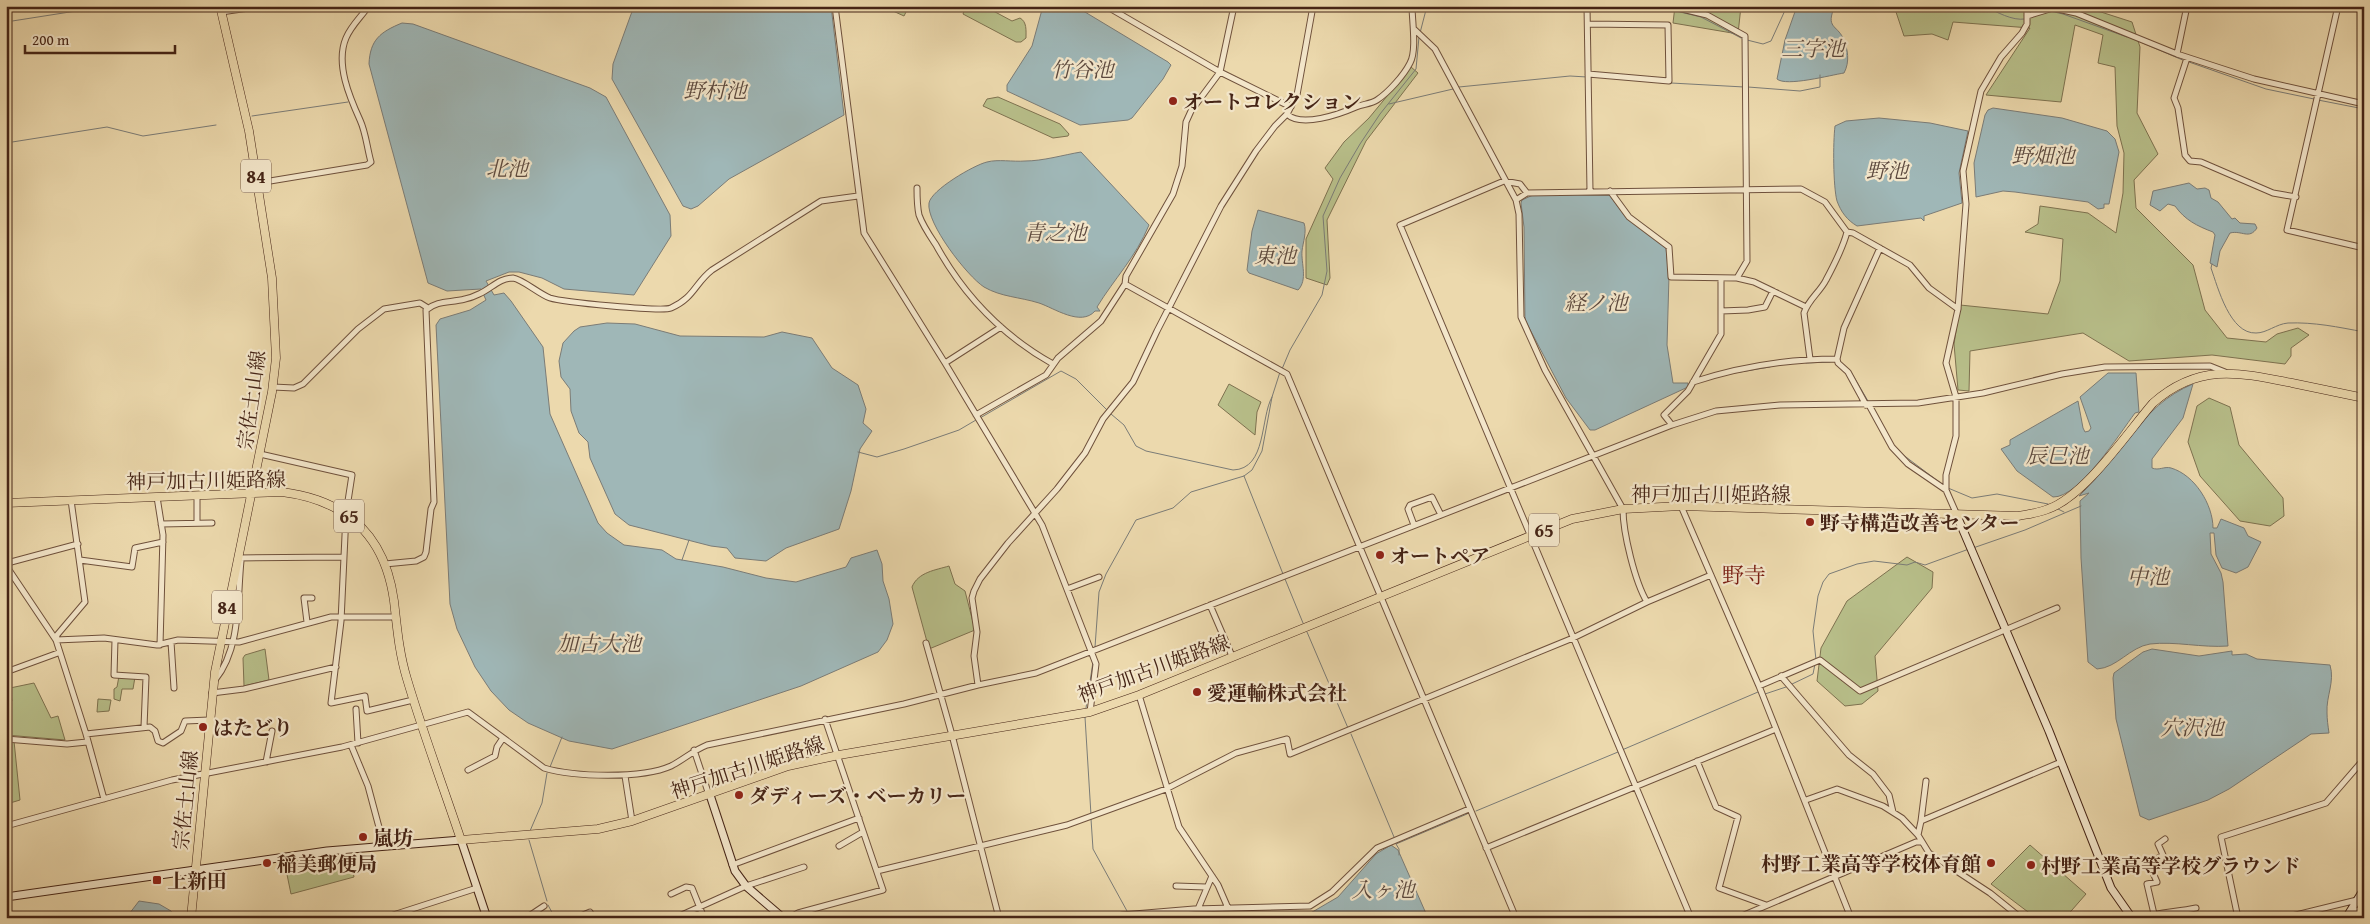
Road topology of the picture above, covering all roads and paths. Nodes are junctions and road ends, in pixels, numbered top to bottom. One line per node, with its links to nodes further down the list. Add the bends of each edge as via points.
1 (263, 6): 15 (street)
2 (303, 6): 13 (street)
3 (835, 6): 34 (street)
4 (1106, 6): 21 (street)
5 (1234, 6): 21 (street)
6 (1313, 6): 25 (street, via 1297,95)
7 (1412, 6): 18 (street)
8 (1587, 6): 17 (street)
9 (1670, 6): 30 (street, via 1707,15 1745,36)
10 (2027, 6): 16 (street)
11 (2187, 6): 19 (street)
12 (2338, 6): 23 (street)
13 (323, 7): 14 (street)
14 (370, 7): 28 (street, via 352,26 345,40 343,59 352,104 360,120 371,162)
15 (220, 9): 28 (main road, 宗佐土山線 / 84)
16 (2027, 16): 19 (street, via 2053,8 2076,13); 47 (street, via 2022,33 1988,77 1970,131 1963,170 1966,204)
17 (1588, 24): 22 (street); 22 (street, via 1668,25 1669,81)
18 (1415, 30): 26 (street, via 1411,62 1376,101 1347,112 1307,120 1291,118); 27 (street, via 1435,48)
19 (2177, 54): 20 (street)
20 (2187, 58): 23 (street, via 2254,79); 35 (street, via 2174,98 2190,161 2202,162 2273,193)
21 (1220, 72): 25 (street); 42 (street, via 1186,122 1182,166 1172,194 1126,276)
22 (1588, 74): 31 (street)
23 (2319, 94): 24 (street); 35 (street)
24 (2364, 104)
25 (1291, 107): 26 (street)
26 (1287, 114): 46 (street, via 1256,151 1221,206)
27 (1504, 181): 33 (street, via 1520,184); 36 (street); 64 (street, via 1400,225)
28 (258, 183): 56 (main road, 宗佐土山線 / 84, via 272,278 276,358)
29 (917, 188): 49 (street, via 919,213 949,268 968,294)
30 (1747, 189): 32 (street); 37 (street, via 1801,189 1825,202); 41 (street, via 1747,261)
31 (1590, 191): 32 (street); 33 (street)
32 (1610, 191): 40 (street, via 1629,217 1669,247 1671,277)
33 (1527, 193): 36 (street)
34 (858, 196): 45 (street, via 822,201 712,270 702,278 690,297 669,309 647,310 561,301 512,278 502,280 480,294 442,301); 52 (street, via 864,233)
35 (2296, 197): 39 (street, via 2288,230)
36 (1516, 200): 63 (street, via 1520,214 1523,326)
37 (1847, 232): 38 (street); 44 (street, via 1826,281)
38 (1880, 248): 47 (street, via 1910,265 1929,288); 51 (street, via 1844,328)
39 (2364, 248)
40 (1721, 278): 41 (street); 48 (street)
41 (1737, 278): 43 (street)
42 (1125, 284): 46 (street); 53 (street, via 1101,321)
43 (1773, 291): 44 (street); 48 (street, via 1765,307)
44 (1806, 307): 50 (street)
45 (428, 308): 56 (street, via 420,303 384,309 358,329 303,384 294,388); 88 (street, via 434,502 426,552 416,561)
46 (1168, 308): 73 (street, via 1133,382 1108,412 1085,453); 84 (street, via 1287,374)
47 (1958, 309): 57 (street, via 1946,364)
48 (1721, 311): 55 (street, via 1721,334)
49 (1001, 327): 52 (street); 53 (street, via 1017,342)
50 (1810, 359): 51 (street); 55 (street, via 1719,373)
51 (1837, 359): 59 (street)
52 (945, 363): 60 (street)
53 (1053, 364): 60 (street, via 1046,375)
54 (2227, 372): 57 (street, via 2210,366 2105,367); 58 (main road, 神戸加古川姫路線 / 65); 76 (main road, 神戸加古川姫路線 / 65, via 2192,380 2163,394 2088,481 2049,509 2018,516)
55 (1692, 382): 61 (street, via 1688,391 1664,415)
56 (273, 387): 62 (main road, 宗佐土山線 / 84)
57 (1956, 397): 59 (street, via 1918,403); 65 (street, via 1956,436 1946,475)
58 (2364, 398)
59 (1867, 405): 61 (street, via 1744,408 1716,411); 65 (street, via 1892,447 1908,464)
60 (978, 417): 73 (street)
61 (1672, 425): 63 (street)
62 (260, 454): 66 (main road, 宗佐土山線 / 84); 74 (street, via 352,475)
63 (1592, 456): 64 (street); 72 (street)
64 (1510, 489): 75 (street); 81 (street)
65 (1946, 490): 76 (street)
66 (252, 493): 67 (main road, 神戸加古川姫路線 / 65); 74 (main road, 神戸加古川姫路線 / 65, via 303,495 331,504); 86 (main road, 宗佐土山線 / 84)
67 (197, 495): 68 (main road, 神戸加古川姫路線 / 65); 77 (street)
68 (157, 497): 69 (main road, 神戸加古川姫路線 / 65); 79 (street)
69 (71, 500): 70 (main road, 神戸加古川姫路線 / 65); 83 (street)
70 (6, 503)
71 (1681, 506): 72 (main road, 神戸加古川姫路線 / 65); 76 (main road, 神戸加古川姫路線 / 65); 90 (street)
72 (1623, 509): 81 (main road, 神戸加古川姫路線 / 65, via 1572,519); 95 (street, via 1623,522 1641,592)
73 (1035, 511): 92 (street); 117 (street, via 974,591 972,598 977,632 974,656)
74 (346, 514): 85 (street); 88 (main road, 神戸加古川姫路線 / 65, via 370,538)
75 (1441, 515): 80 (street); 80 (street, via 1432,497 1410,505 1408,509)
76 (1957, 516): 101 (main road)
77 (197, 523): 78 (street); 79 (street)
78 (212, 523)
79 (161, 524): 82 (street)
80 (1414, 525): 84 (street)
81 (1529, 535): 93 (main road, 神戸加古川姫路線 / 65); 102 (street)
82 (163, 542): 87 (street, via 135,548 132,567); 109 (street)
83 (78, 544): 87 (street); 89 (street, via 10,562)
84 (1360, 546): 93 (street); 96 (street)
85 (344, 557): 86 (street); 99 (street)
86 (240, 558): 106 (main road, 宗佐土山線 / 84); 107 (street)
87 (80, 560): 103 (street, via 85,602)
88 (385, 564): 98 (main road, 神戸加古川姫路線 / 65)
89 (7, 567): 103 (street)
90 (1711, 575): 95 (street); 118 (street)
91 (1099, 577): 92 (street)
92 (1067, 589): 110 (street)
93 (1381, 595): 112 (main road, 神戸加古川姫路線 / 65); 124 (street)
94 (312, 598): 100 (street, via 304,598)
95 (1647, 602): 102 (street)
96 (1210, 605): 110 (street); 112 (street)
97 (2057, 608): 101 (street)
98 (395, 617): 99 (street); 123 (main road, 神戸加古川姫路線 / 65)
99 (341, 618): 100 (street); 113 (street)
100 (307, 622): 107 (street)
101 (2006, 630): 115 (street, via 1860,691 1820,660); 145 (main road)
102 (1573, 638): 124 (street); 150 (street)
103 (56, 640): 104 (street); 111 (street)
104 (115, 640): 109 (street); 130 (street, via 114,675 146,677)
105 (171, 642): 106 (street); 109 (street); 119 (street)
106 (220, 642): 107 (street); 116 (main road, 宗佐土山線 / 84)
107 (235, 642): 116 (street)
108 (926, 643): 121 (street)
109 (160, 645)
110 (1092, 650): 117 (street, via 1027,676); 126 (street, via 1096,664)
111 (58, 653): 114 (street); 133 (street)
112 (1232, 656): 122 (main road, 神戸加古川姫路線 / 65)
113 (336, 667): 120 (street, via 244,689); 123 (street, via 331,703 365,696 367,711)
114 (6, 672)
115 (1781, 676): 118 (street); 156 (street, via 1849,755 1873,774 1889,795)
116 (214, 682): 120 (main road, 宗佐土山線 / 84)
117 (978, 685): 121 (street)
118 (1759, 686): 131 (street)
119 (174, 688)
120 (212, 692): 127 (main road, 宗佐土山線 / 84)
121 (942, 694): 128 (street); 134 (street)
122 (1139, 695): 126 (main road, 神戸加古川姫路線 / 65); 151 (street)
123 (413, 700): 129 (main road, 神戸加古川姫路線 / 65)
124 (1424, 700): 151 (street, via 1290,754 1287,739 1236,753); 155 (street)
125 (356, 709): 138 (street)
126 (1090, 712): 134 (main road, 神戸加古川姫路線 / 65)
127 (210, 720): 130 (street, via 185,721 181,731 163,743 158,741 153,728); 147 (main road, 宗佐土山線 / 84)
128 (825, 720): 140 (street); 141 (street)
129 (421, 724): 135 (street, via 468,712); 138 (street); 164 (main road, 神戸加古川姫路線 / 65)
130 (144, 727): 133 (street)
131 (1776, 729): 143 (street); 154 (street)
132 (272, 731): 144 (street)
133 (86, 734): 137 (street)
134 (952, 735): 141 (main road, 神戸加古川姫路線 / 65); 168 (street)
135 (503, 738): 146 (street, via 495,756); 148 (street, via 544,768)
136 (6, 739): 137 (street, via 67,744)
137 (87, 742): 153 (street)
138 (358, 743): 139 (street)
139 (351, 745): 144 (street); 166 (street, via 368,786)
140 (694, 750): 148 (street, via 671,766); 152 (street)
141 (839, 755): 152 (main road, 神戸加古川姫路線 / 65, via 788,766); 157 (street)
142 (2364, 759): 213 (street, via 2326,803 2221,837)
143 (1696, 761): 150 (street); 185 (street, via 1716,806 1738,817 1719,888)
144 (266, 762): 147 (street)
145 (2060, 762): 159 (street); 211 (main road, via 2111,888)
146 (468, 770)
147 (205, 773): 153 (street); 172 (main road, 宗佐土山線 / 84)
148 (625, 776): 158 (street)
149 (1926, 781): 159 (street)
150 (1635, 786): 169 (street); 207 (street)
151 (1166, 789): 168 (street, via 1067,825); 174 (street, via 1179,827)
152 (710, 795): 158 (main road, 神戸加古川姫路線 / 65); 170 (main road)
153 (104, 799): 160 (street)
154 (1806, 800): 156 (street, via 1837,789); 175 (street)
155 (1469, 809): 169 (street); 187 (street, via 1377,848 1332,892 1310,906)
156 (1893, 812): 162 (street)
157 (859, 818): 161 (street); 170 (street)
158 (632, 821): 164 (main road, 神戸加古川姫路線 / 65, via 598,829)
159 (1921, 821): 162 (street)
160 (6, 826)
161 (863, 832): 167 (street); 173 (street)
162 (1918, 835): 165 (street)
163 (2165, 839): 191 (street, via 2158,844 2163,856 2149,864 2157,882 2147,884)
164 (461, 840): 166 (main road); 179 (main road)
165 (1922, 842): 175 (street); 210 (street, via 1929,853 1990,893)
166 (384, 846): 172 (main road, via 327,850)
167 (839, 846)
168 (980, 847): 173 (street); 204 (street)
169 (1486, 848): 206 (street)
170 (732, 865): 176 (main road)
171 (804, 867): 176 (street)
172 (195, 870): 182 (main road); 195 (main road, 宗佐土山線 / 84)
173 (877, 871): 203 (street, via 882,890)
174 (1212, 876): 178 (street); 187 (street)
175 (1834, 877): 185 (street); 209 (street)
176 (746, 886): 184 (street); 202 (main road)
177 (1176, 886): 178 (street)
178 (1206, 887): 190 (street)
179 (477, 888): 196 (street); 197 (main road)
180 (2364, 889): 183 (main road)
181 (671, 894): 184 (street, via 690,887)
182 (6, 897)
183 (2357, 900): 189 (main road); 214 (street)
184 (700, 905): 194 (street); 201 (street)
185 (1767, 905): 193 (street)
186 (544, 906): 198 (street)
187 (1228, 908): 190 (street)
188 (2196, 908): 191 (street)
189 (2352, 908): 192 (street); 215 (main road)
190 (1198, 909): 205 (street, via 1122,914)
191 (2154, 914): 212 (street)
192 (2364, 914)
193 (1750, 915): 208 (street)
194 (678, 917)
195 (191, 918)
196 (384, 918)
197 (487, 918)
198 (526, 918)
199 (576, 918): 200 (street, via 590,912)
200 (594, 918)
201 (704, 918)
202 (783, 918)
203 (789, 918)
204 (999, 918)
205 (1115, 918)
206 (1516, 918)
207 (1691, 918)
208 (1737, 918)
209 (1851, 918)
210 (2021, 918)
211 (2132, 918)
212 (2140, 918)
213 (2238, 918)
214 (2284, 918)
215 (2346, 918)

